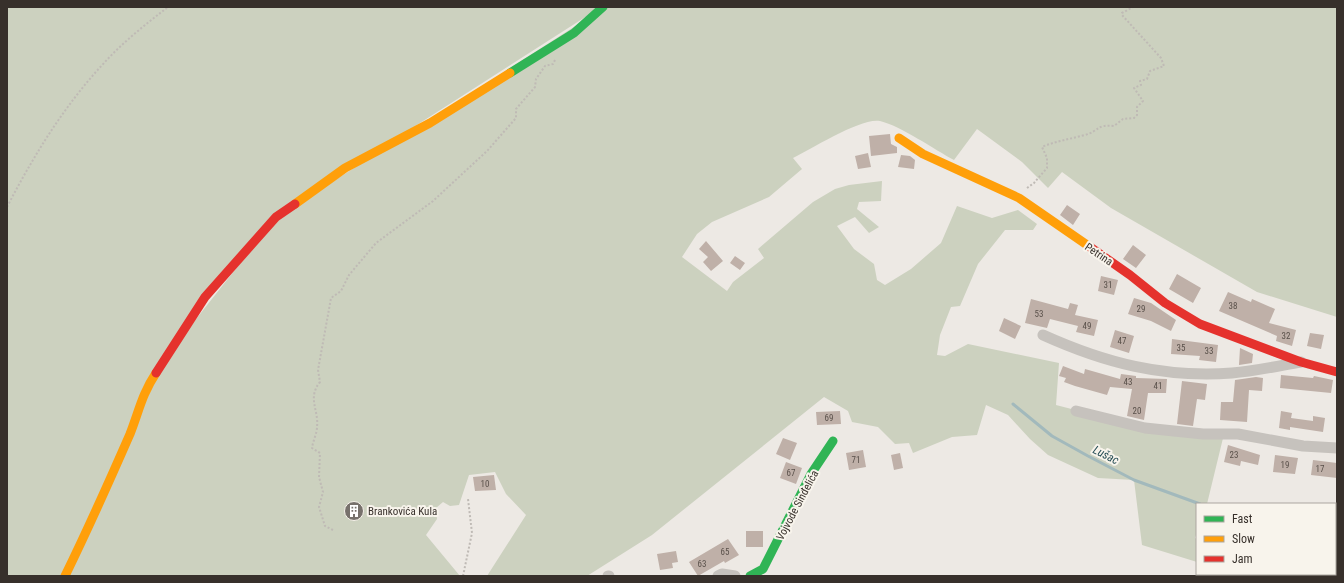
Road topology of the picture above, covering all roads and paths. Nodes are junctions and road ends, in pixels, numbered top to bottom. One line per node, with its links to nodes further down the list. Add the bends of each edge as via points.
1 (168, 7): 7 (path, via 137,31 104,62 68,106 30,162)
2 (603, 7): 17 (street, via 574,33 430,123 345,168 276,217 205,297 145,389 131,431)
3 (1133, 7): 6 (path, via 1122,15 1161,58 1164,66 1150,70 1147,79 1142,79 1141,85 1134,88 1143,101 1137,107 1137,115 1114,126 1103,125 1087,135 1056,141 1042,147 1048,168)
4 (556, 58): 15 (path, via 553,64 545,66 536,79 535,87 516,109 516,118 487,152 433,201 376,243 349,275 341,291 331,298 318,370 320,382 315,388 317,427 312,448 320,453 323,492 319,507 321,516 325,526)
5 (899, 138): 6 (street, Petrina, via 923,154)
6 (1019, 198): 9 (street, Petrina, via 1130,275 1165,303 1200,324)
7 (7, 207)
8 (1043, 335): 9 (street, Petrina, via 1094,356 1154,371 1233,373)
9 (1301, 362): 10 (street, Petrina)
10 (1337, 372)
11 (1076, 411): 13 (street, via 1145,428 1203,434 1238,434 1303,446)
12 (833, 441): 16 (street, Vojvode Sinđelića, via 811,474)
13 (1337, 448)
14 (468, 499): 18 (path, via 472,533)
15 (333, 530)
16 (765, 573): 21 (street, Vojvode Sinđelića)
17 (65, 576)
18 (463, 576)
19 (718, 576): 20 (street)
20 (735, 576)
21 (750, 576)

